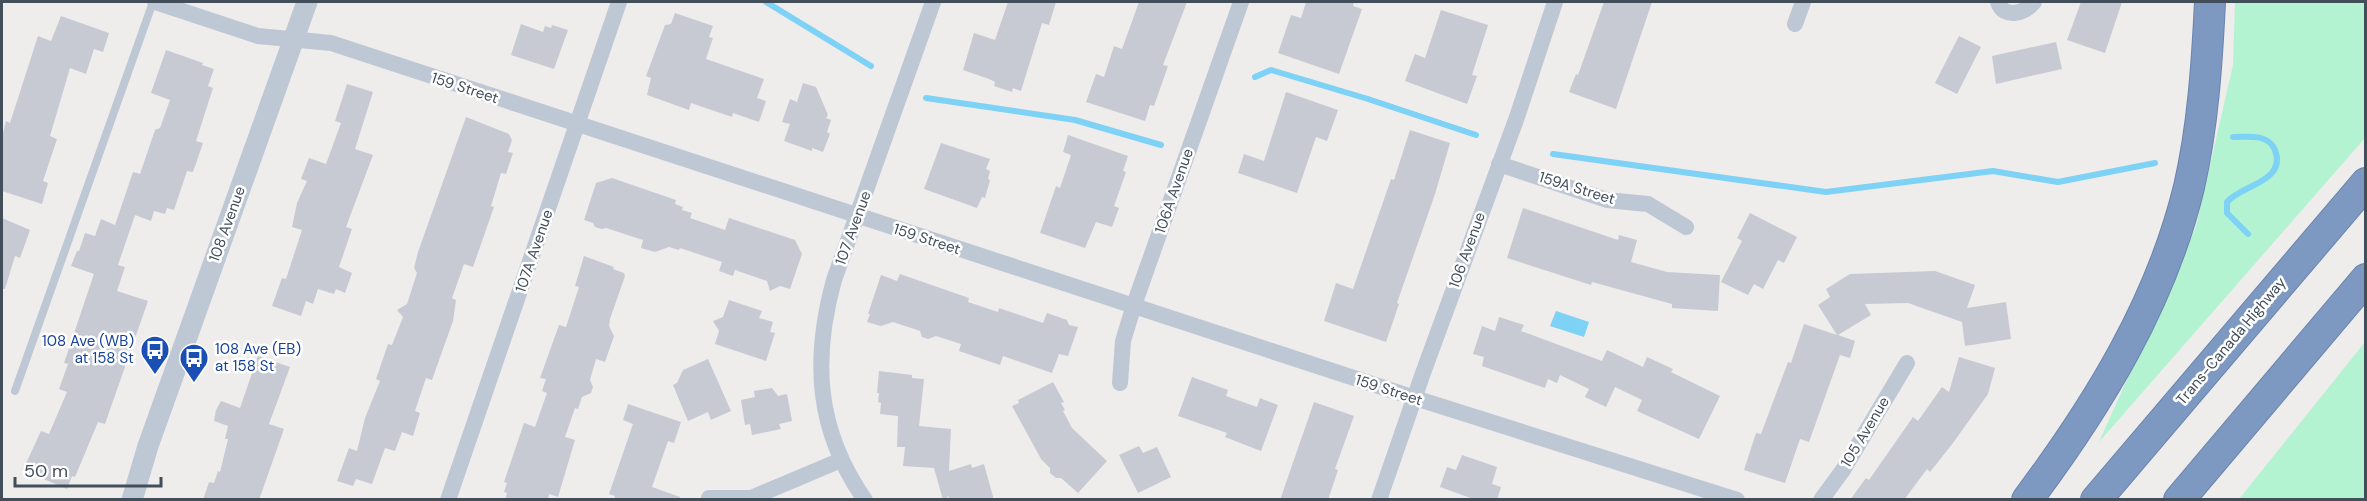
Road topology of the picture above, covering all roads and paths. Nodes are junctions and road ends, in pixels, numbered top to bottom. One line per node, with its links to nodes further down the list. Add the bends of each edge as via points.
1 (154, 2): 12 (street, 159 Street, via 258,36); 22 (lane)
2 (307, 2): 12 (street, 108 Avenue)
3 (619, 2): 13 (street, 107A Avenue)
4 (933, 2): 16 (street, 107 Avenue)
5 (1241, 2): 19 (street, 106A Avenue)
6 (1556, 2): 14 (street, 106 Avenue)
7 (1803, 2): 11 (street)
8 (1998, 2): 9 (street, via 2008,13 2019,13)
9 (2034, 2)
10 (2210, 2): 35 (highway, via 2195,156 2162,272 2106,384)
11 (1795, 24)
12 (293, 39): 13 (street, 159 Street, via 331,43); 24 (street, 108 Avenue)
13 (577, 125): 16 (street, 159 Street); 30 (street, 107A Avenue)
14 (1499, 164): 17 (street, 159A Street, via 1607,200 1648,204); 23 (street, 106 Avenue)
15 (2366, 183): 36 (highway, Trans-Canada Highway)
16 (857, 216): 19 (street, 159 Street); 25 (street, 107 Avenue, via 834,280 821,338 823,405)
17 (1686, 227)
18 (2366, 279): 37 (highway)
19 (1134, 305): 21 (street, 106A Avenue, via 1123,341); 23 (street, 159 Street)
20 (1907, 363): 34 (street, 105 Avenue)
21 (1120, 383)
22 (15, 391)
23 (1415, 398): 26 (street, 159 Street); 32 (street, 106 Avenue)
24 (147, 446): 28 (street, 108 Avenue); 29 (street, 108 Avenue)
25 (841, 460): 27 (street, via 751,498); 31 (street)
26 (1694, 494): 33 (street)
27 (709, 498)
28 (120, 500)
29 (132, 500)
30 (448, 500)
31 (865, 500)
32 (1379, 500)
33 (1737, 500)
34 (1821, 500)
35 (2027, 500)
36 (2096, 500)
37 (2179, 500)

